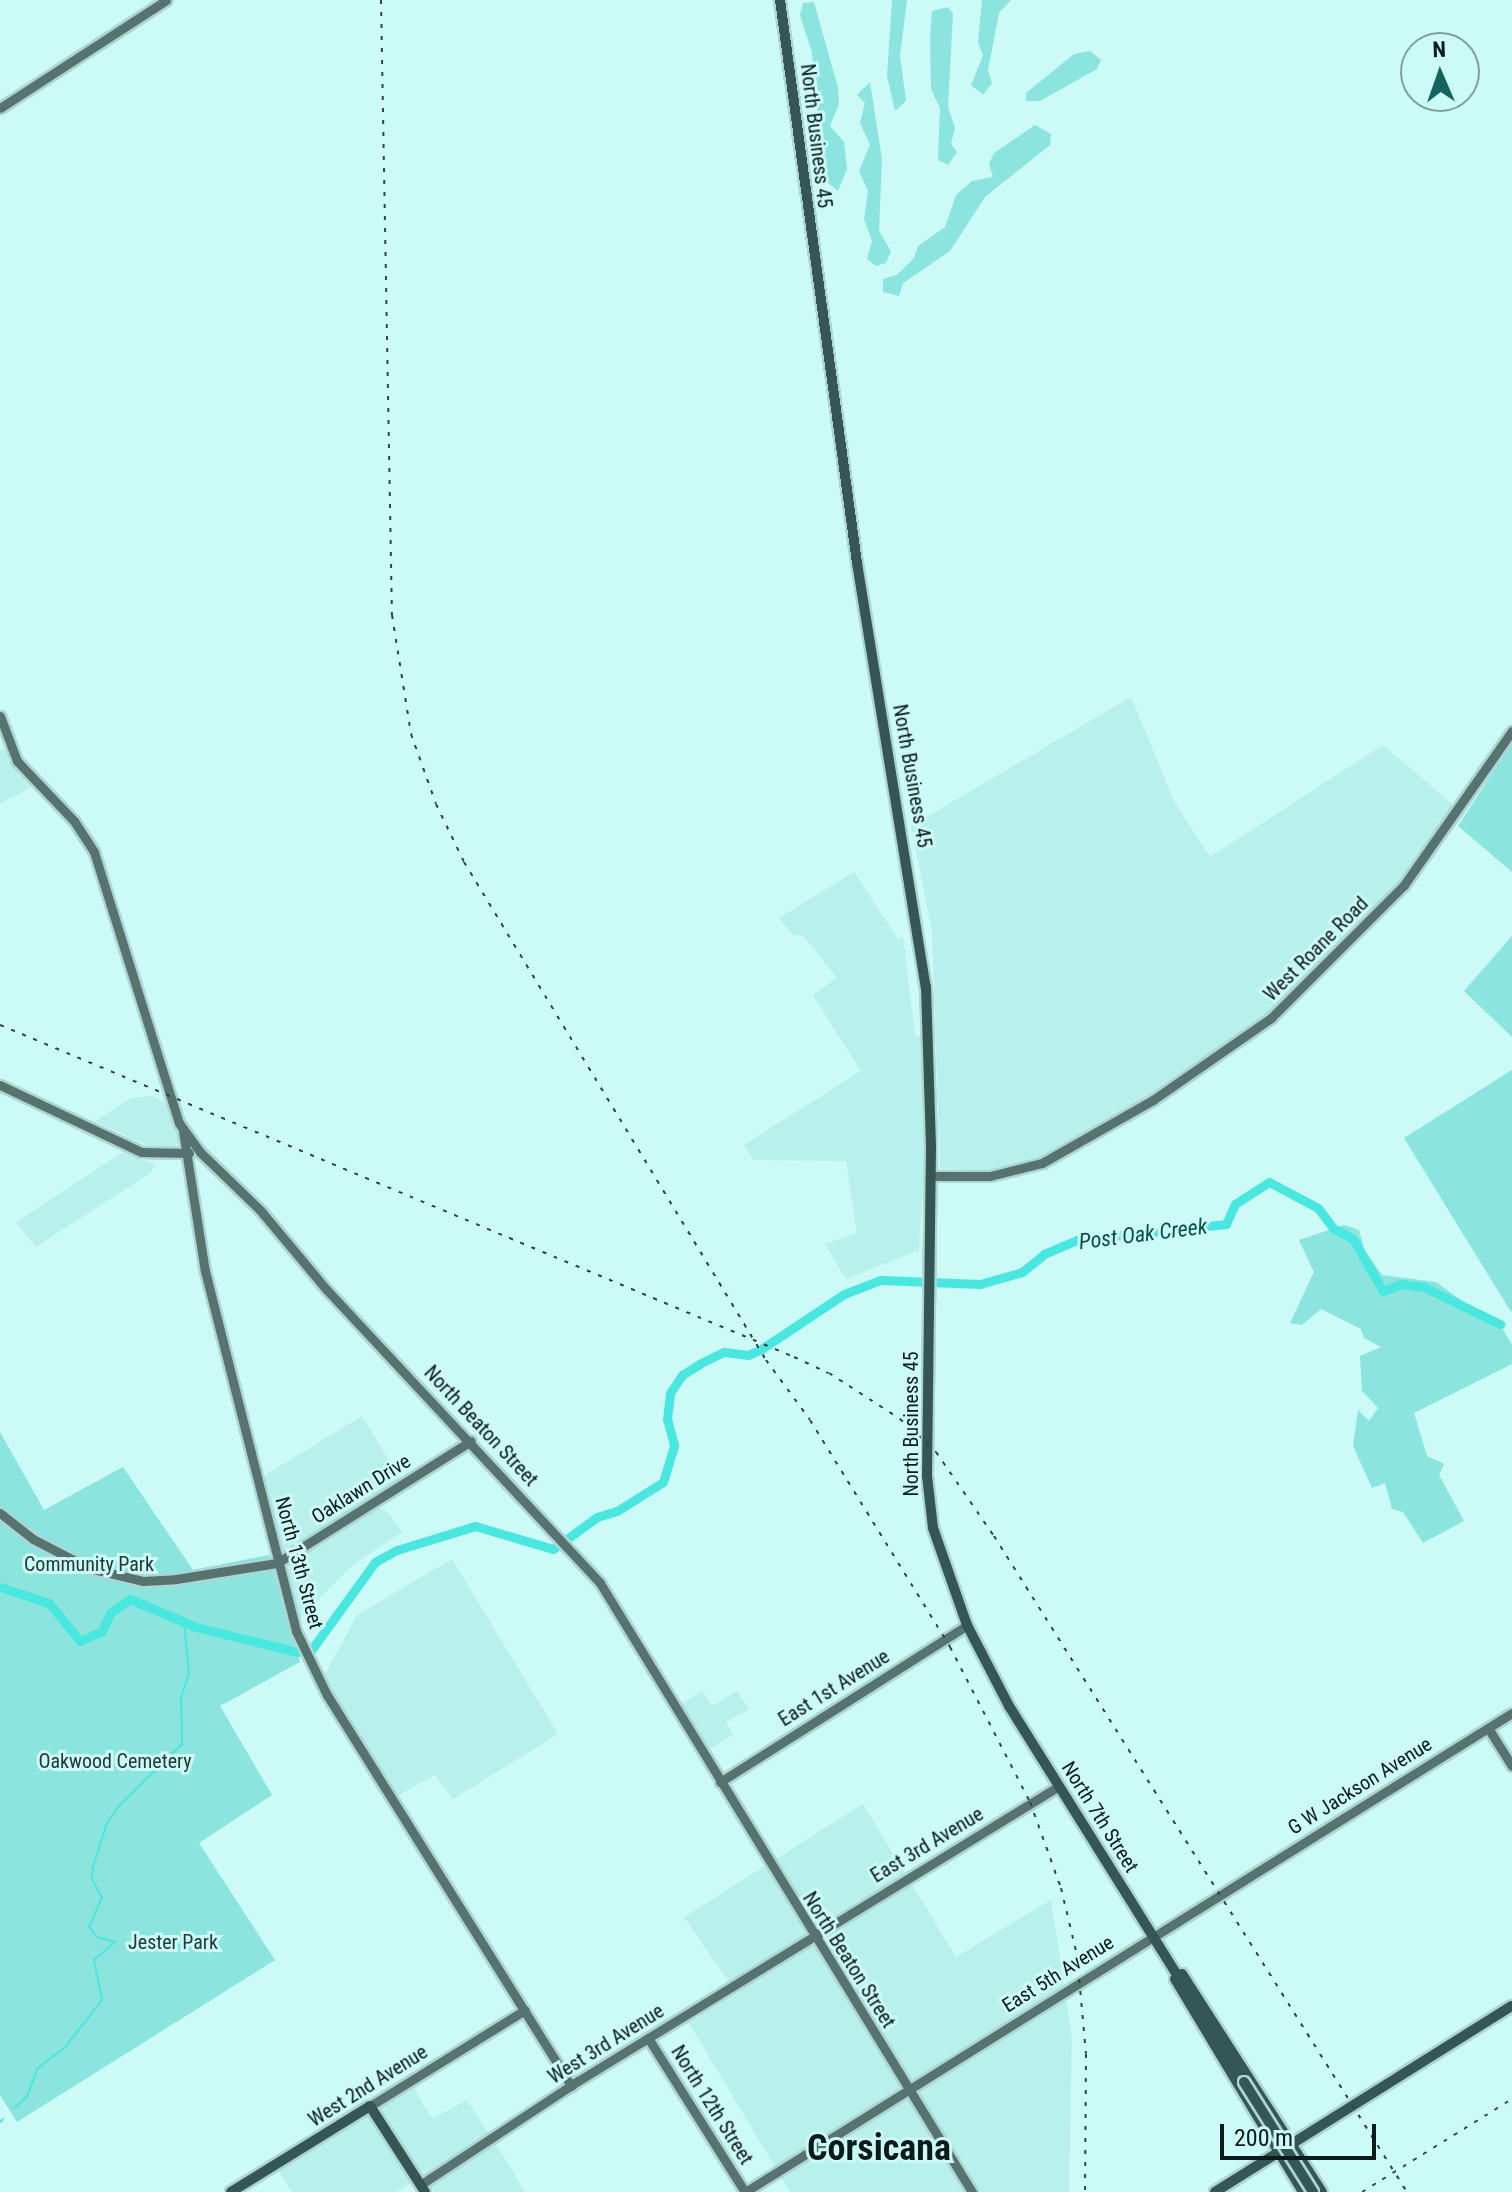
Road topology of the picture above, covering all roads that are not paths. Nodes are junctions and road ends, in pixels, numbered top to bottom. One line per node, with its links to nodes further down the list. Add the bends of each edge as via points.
1 (166, 0): 3 (street)
2 (780, 0): 10 (main road, North Business 45, via 857,563 918,920 929,1028)
3 (0, 108)
4 (0, 716): 7 (street, North Beaton Street, via 17,761 74,821 94,852)
5 (1512, 731): 10 (street, West Roane Road, via 1404,885 1292,1000 1153,1100 1016,1173)
6 (0, 1085): 9 (street, via 141,1152)
7 (182, 1127): 8 (street, North Beaton Street); 9 (street, North 13th Street)
8 (200, 1152): 9 (street); 11 (street, North Beaton Street, via 260,1210 327,1290)
9 (186, 1154): 14 (street, North 13th Street, via 208,1286)
10 (931, 1176): 13 (main road, North Business 45, via 927,1476)
11 (471, 1441): 14 (street, Oaklawn Drive); 19 (street, North Beaton Street, via 582,1562)
12 (0, 1513): 14 (street, Oaklawn Drive, via 70,1559 132,1579 176,1579)
13 (942, 1562): 15 (main road, North 7th Street)
14 (277, 1563): 26 (street, North 13th Street, via 296,1631 312,1665)
15 (967, 1625): 19 (street, East 1st Avenue); 20 (main road, North 7th Street)
16 (1512, 1713): 17 (street, G W Jackson Avenue)
17 (1488, 1728): 18 (street); 21 (street, G W Jackson Avenue)
18 (1512, 1766)
19 (720, 1782): 22 (street, North Beaton Street)
20 (1059, 1786): 22 (street, East 3rd Avenue); 23 (main road, North 7th Street)
21 (1227, 1891): 23 (street, East 5th Avenue)
22 (813, 1936): 27 (street, West 3rd Avenue); 29 (street, North Beaton Street)
23 (1154, 1936): 24 (main road, North 7th Street); 29 (street, East 5th Avenue)
24 (1171, 1965): 31 (main road, via 1186,2004); 31 (main road, via 1200,1995); 38 (main road, North 7th Street, bridge)
25 (1512, 2006): 31 (main road)
26 (525, 2010): 28 (street, North 13th Street); 30 (street, West 2nd Avenue)
27 (648, 2038): 28 (street, West 3rd Avenue); 34 (street, North 12th Street)
28 (571, 2086): 32 (street, West 3rd Avenue)
29 (909, 2089): 34 (street, East 5th Avenue); 35 (street, North Beaton Street)
30 (370, 2106): 32 (main road); 33 (main road, West 2nd Avenue)
31 (1285, 2148): 36 (main road); 37 (main road); 39 (main road)
32 (422, 2188)
33 (231, 2192)
34 (745, 2192)
35 (972, 2192)
36 (1215, 2192)
37 (1303, 2192)
38 (1313, 2192)
39 (1322, 2192)

